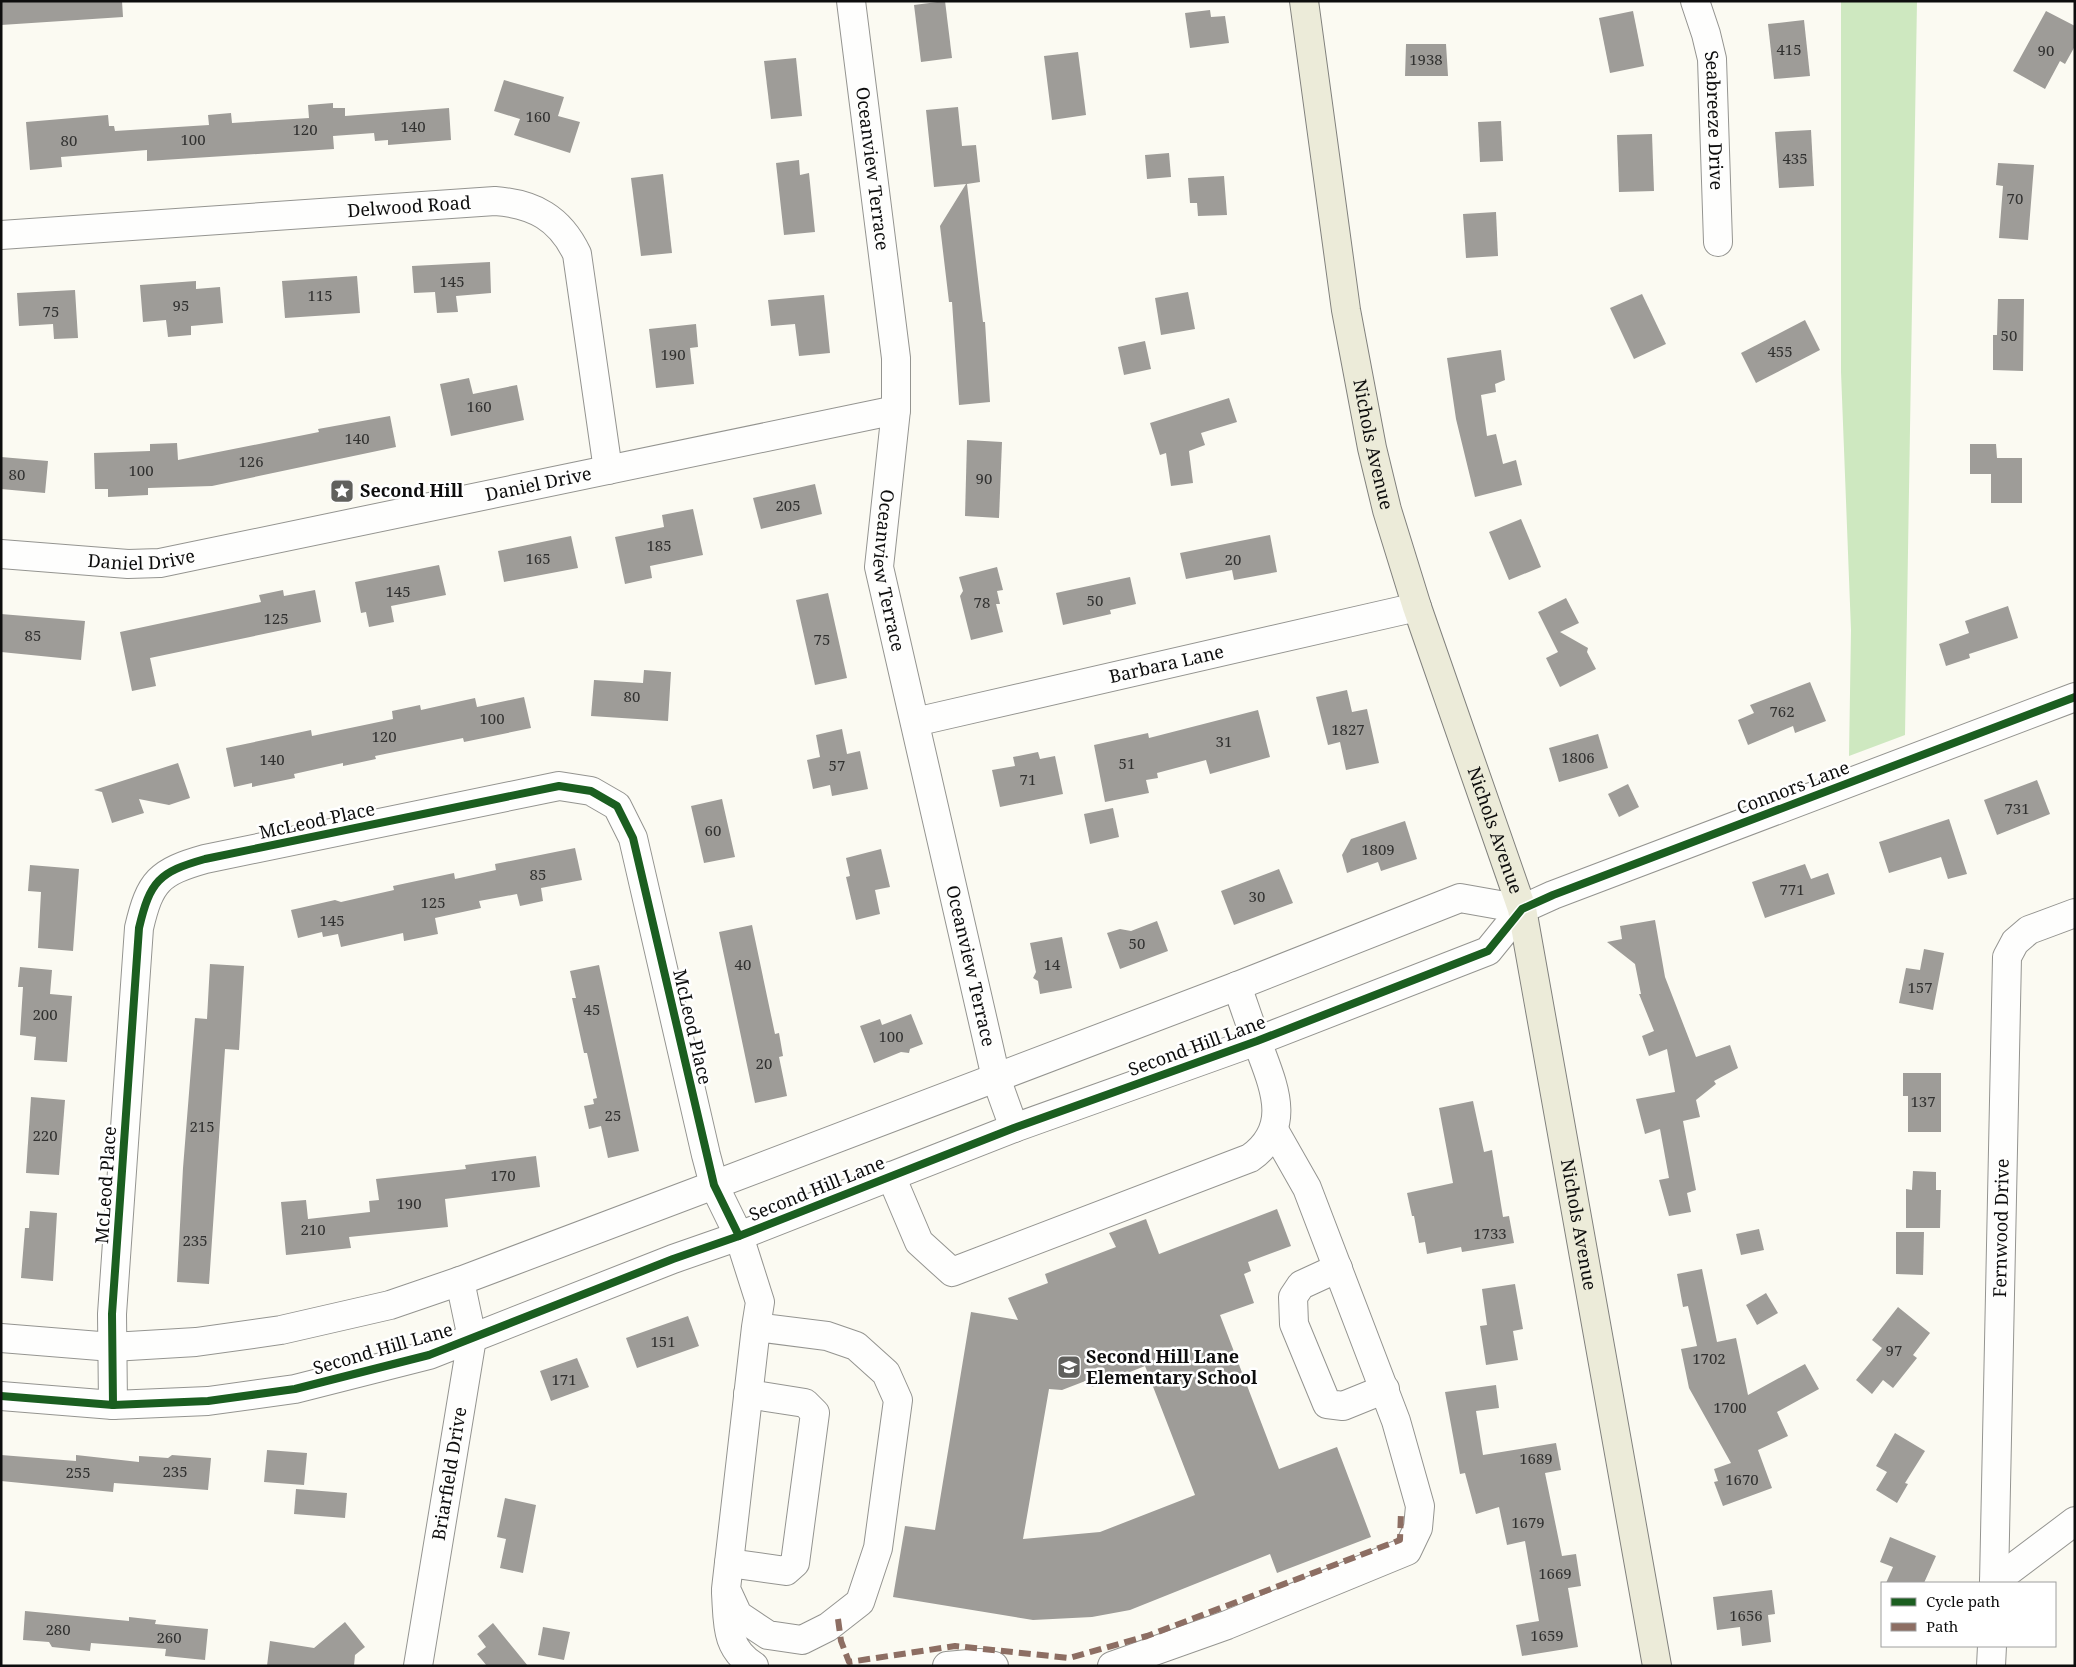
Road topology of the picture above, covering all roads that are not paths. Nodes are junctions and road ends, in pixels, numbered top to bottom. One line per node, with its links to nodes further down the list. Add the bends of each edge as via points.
1 (851, 1): 6 (street, Oceanview Terrace, via 896,358)
2 (1304, 1): 9 (main road, Nichols Avenue, via 1346,310 1372,448)
3 (1695, 1): 5 (street, Seabreeze Drive, via 1712,59)
4 (1, 235): 7 (street, Delwood Road, via 495,202 524,206 543,214 560,227 577,254)
5 (1718, 242)
6 (896, 410): 7 (street, Daniel Drive); 11 (street, Oceanview Terrace, via 879,567)
7 (608, 470): 8 (street, Daniel Drive, via 160,563 128,564)
8 (1, 554)
9 (1417, 607): 11 (street, Barbara Lane); 12 (main road, Nichols Avenue)
10 (2075, 697): 12 (street, Connors Lane)
11 (915, 722): 16 (street, Oceanview Terrace)
12 (1522, 909): 14 (street, via 1460,898); 15 (street, Second Hill Lane, via 1488,951); 42 (main road, Nichols Avenue)
13 (2075, 913): 34 (street, Fernwood Drive, via 2030,930 2015,942 2007,957)
14 (1237, 986): 15 (street, Second Hill Lane); 16 (street)
15 (1256, 1041): 17 (street, Second Hill Lane); 18 (street, via 1276,1099)
16 (996, 1078): 17 (street, Oceanview Terrace); 20 (street)
17 (1014, 1128): 19 (street, Second Hill Lane)
18 (1274, 1130): 19 (street, via 1260,1151 1241,1163 952,1272 919,1242); 22 (street, via 1307,1188)
19 (891, 1176): 21 (street, Second Hill Lane)
20 (714, 1185): 21 (street, McLeod Place); 23 (street); 27 (street, McLeod Place, via 634,838 617,806 591,791 560,786 205,859 179,866 157,882 149,892 139,928)
21 (739, 1236): 24 (street, McLeod Place, via 760,1302); 26 (street, Second Hill Lane)
22 (1338, 1268): 28 (street); 28 (street, via 1302,1285 1293,1297 1294,1324 1327,1404 1343,1406)
23 (460, 1281): 26 (street, Briarfield Drive); 27 (street, via 390,1305 281,1330 196,1342)
24 (756, 1327): 29 (street, McLeod Place); 33 (street, via 827,1336 856,1346 886,1373 898,1400 878,1548 860,1602 828,1627 802,1640 768,1635 738,1615)
25 (1, 1338): 27 (street)
26 (472, 1338): 31 (street, Second Hill Lane, via 429,1355 295,1389 208,1401); 37 (street, Briarfield Drive)
27 (112, 1347): 31 (street, McLeod Place)
28 (1385, 1389): 41 (street, via 1420,1506 1418,1528 1407,1551 1227,1625)
29 (748, 1394): 33 (street, McLeod Place); 33 (street, via 805,1404 815,1413 795,1563 786,1571)
30 (1, 1396): 31 (street, Second Hill Lane)
31 (113, 1405)
32 (2075, 1521): 35 (street)
33 (727, 1576): 38 (street, McLeod Place, via 728,1634 743,1659)
34 (1994, 1582)
35 (1995, 1582)
36 (1992, 1647): 43 (street)
37 (418, 1666)
38 (754, 1666)
39 (946, 1666): 40 (street, via 980,1663)
40 (994, 1666)
41 (1112, 1666)
42 (1657, 1666)
43 (1991, 1666)

